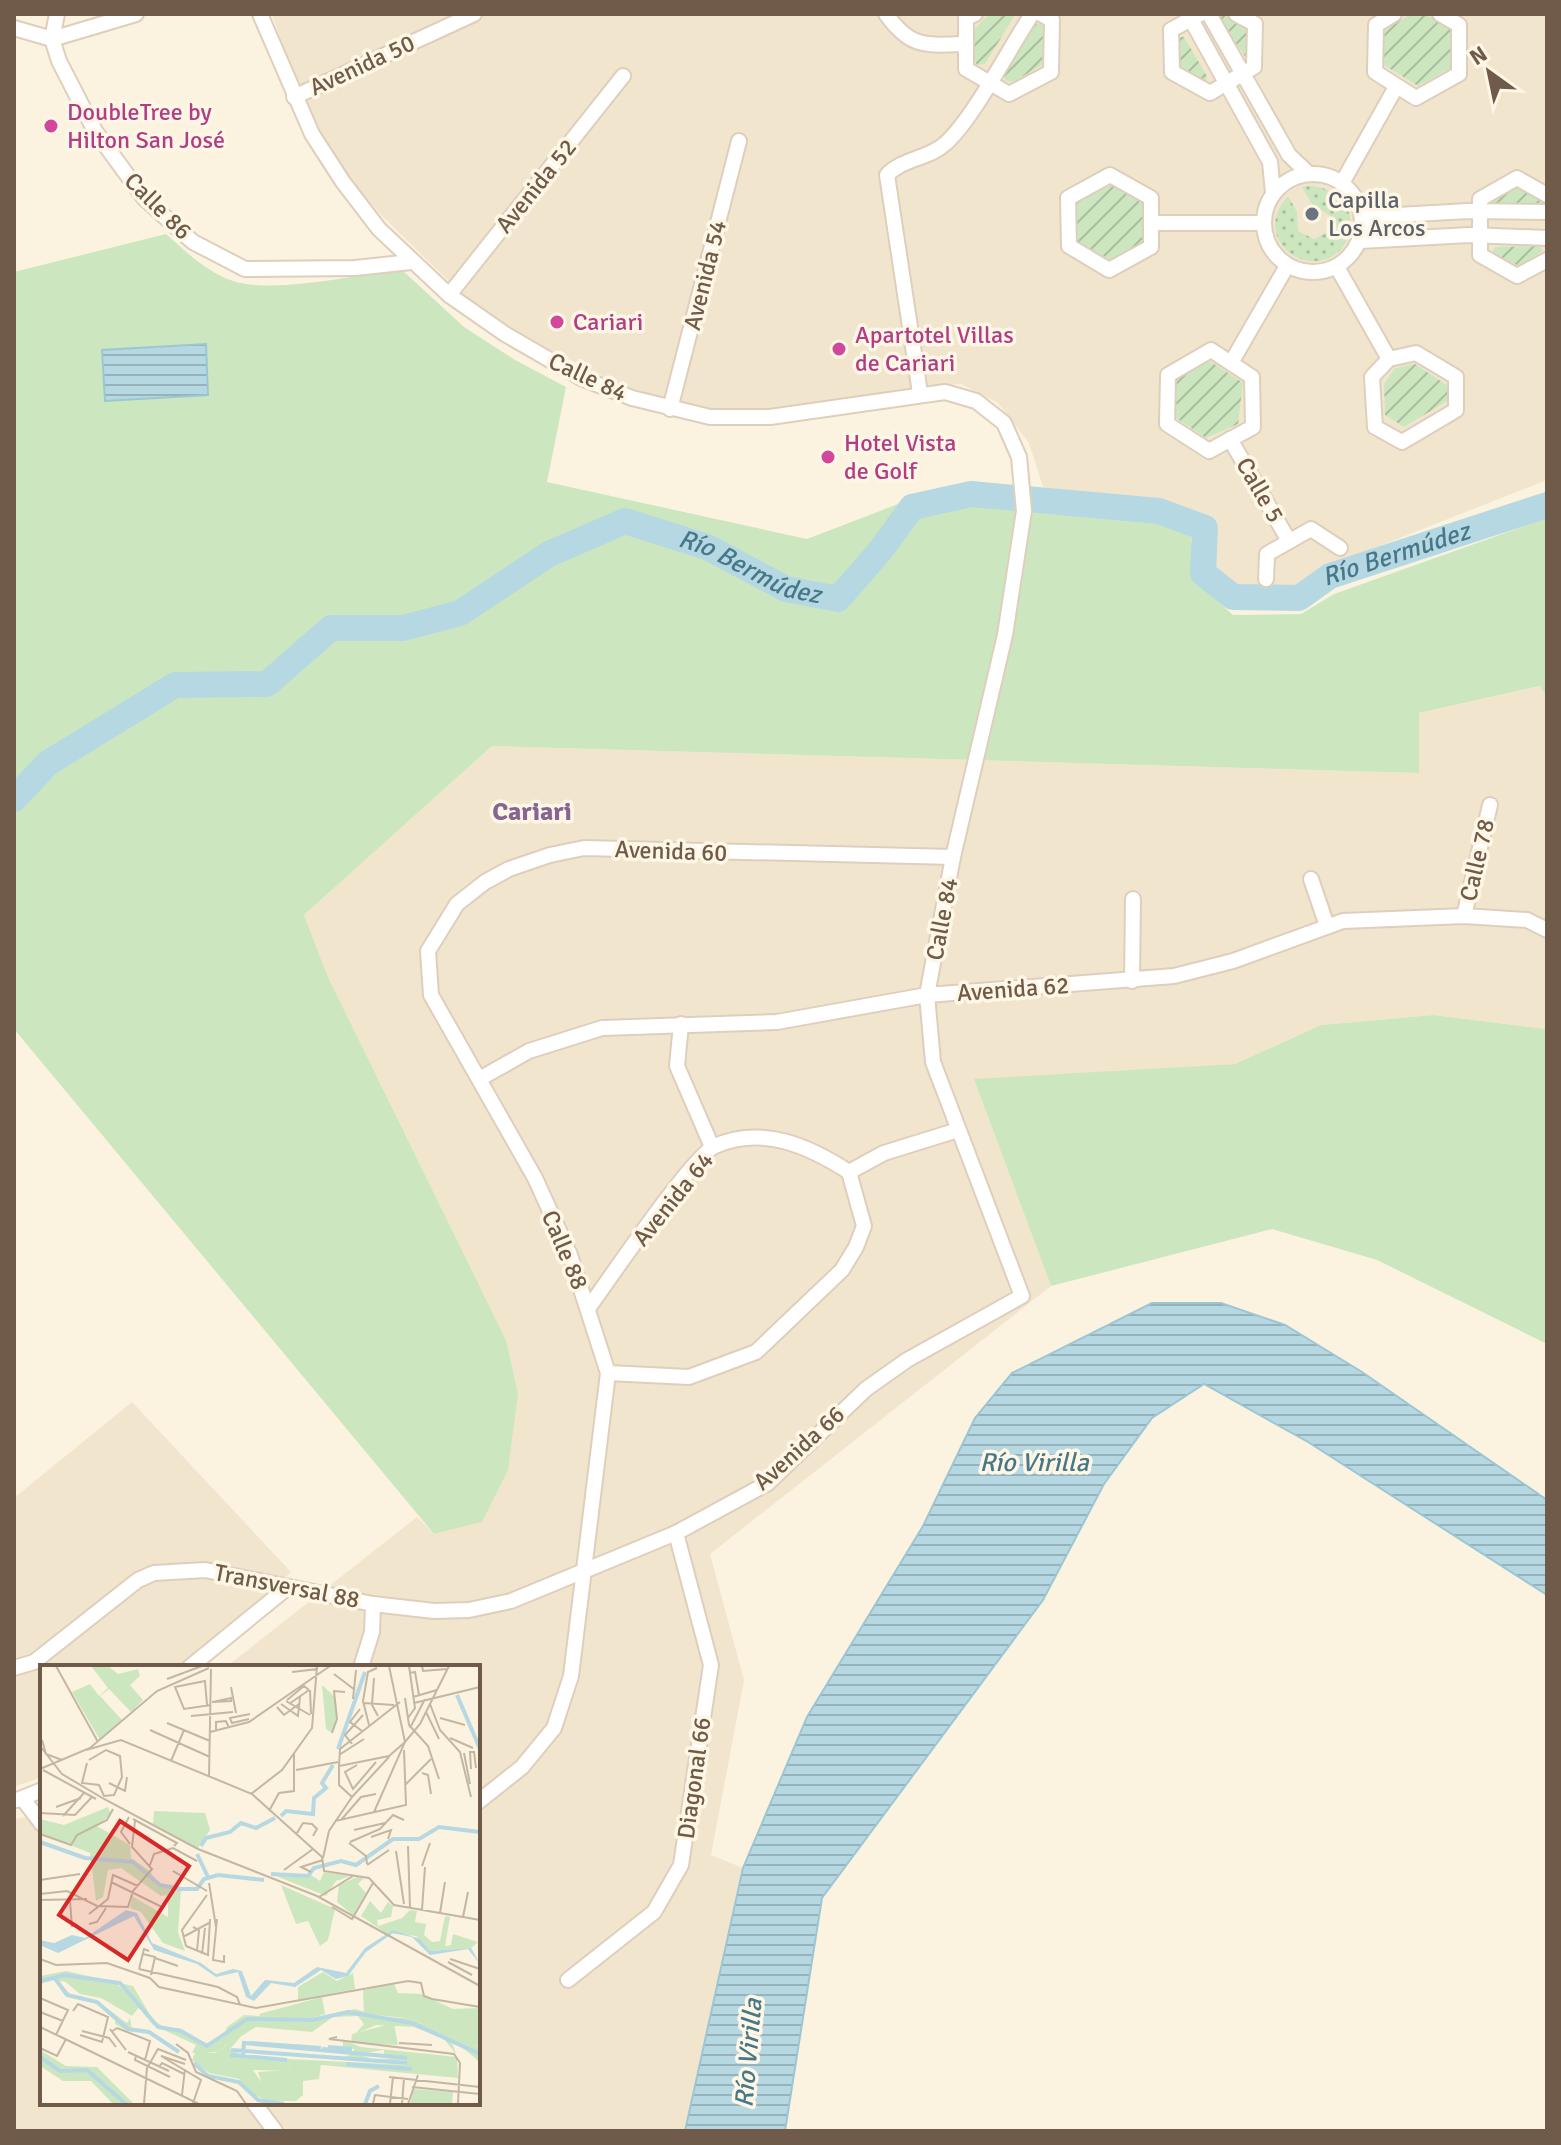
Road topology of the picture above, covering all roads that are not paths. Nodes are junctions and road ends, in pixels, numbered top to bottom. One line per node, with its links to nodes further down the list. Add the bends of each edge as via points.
1 (57, 14): 15 (street)
2 (136, 14): 15 (street)
3 (260, 14): 22 (street, Calle 84)
4 (474, 14): 22 (street, Avenida 50)
5 (886, 14): 16 (street, via 908,39 922,45)
6 (975, 14): 16 (street, via 966,18)
7 (1032, 14): 19 (street)
8 (1041, 14): 19 (street, via 1052,20 1051,72 1009,94)
9 (1209, 14): 17 (street)
10 (1236, 14): 17 (street, via 1255,24 1254,67)
11 (1394, 14): 21 (street, via 1376,25 1375,72)
12 (1440, 14): 21 (street, via 1459,25 1459,74 1416,98)
13 (1193, 16): 20 (street); 20 (street, via 1171,30 1172,72 1210,93)
14 (14, 28): 15 (street)
15 (52, 39): 37 (street, Calle 86, via 76,97 113,160 193,242 245,269)
16 (966, 44): 19 (street, via 966,69)
17 (1243, 74): 20 (street); 24 (street, via 1289,155)
18 (623, 76): 40 (street, Avenida 52)
19 (989, 81): 43 (street, via 957,133 935,153 894,167 887,175)
20 (1226, 83): 26 (street, via 1270,162)
21 (1396, 87): 25 (street)
22 (294, 97): 37 (street, Calle 84, via 343,182)
23 (739, 141): 44 (street, Avenida 54)
24 (1309, 174): 25 (street); 26 (street)
25 (1342, 183): 30 (street)
26 (1273, 193): 32 (street)
27 (1547, 195): 28 (street, via 1517,178 1480,199)
28 (1480, 212): 29 (street); 30 (street); 33 (street)
29 (1547, 212)
30 (1363, 217): 35 (street)
31 (1151, 223): 31 (street, via 1151,198 1110,175 1068,198 1069,246 1109,270 1151,247); 32 (street)
32 (1263, 223): 38 (street, via 1274,255)
33 (1480, 236): 34 (street); 35 (street); 36 (street, via 1480,255 1517,276)
34 (1547, 238)
35 (1360, 241): 39 (street)
36 (1547, 260)
37 (411, 262): 40 (street, Calle 84)
38 (1287, 266): 39 (street, via 1321,273); 42 (street)
39 (1337, 267): 41 (street)
40 (449, 295): 44 (street, Calle 84, via 581,378)
41 (1389, 359): 41 (street, via 1372,377 1375,427 1402,442 1456,410 1456,377 1416,353)
42 (1231, 363): 45 (street, via 1252,377 1253,427); 45 (street, via 1211,350 1168,375 1167,424 1209,451)
43 (920, 393): 44 (street, Calle 84, via 770,417 710,417); 50 (street, Calle 84, via 960,395 991,410 1014,441 1025,490 1005,635)
44 (670, 409)
45 (1230, 439): 46 (street, Calle 5)
46 (1289, 541): 47 (street, via 1311,529); 48 (street, via 1267,554)
47 (1340, 548)
48 (1266, 579)
49 (1490, 805): 53 (street, Calle 78)
50 (953, 857): 56 (street, Avenida 60, via 584,848 509,869 485,882 457,904); 58 (street, Calle 84)
51 (1311, 879): 54 (street)
52 (1133, 899): 57 (street)
53 (1464, 916): 54 (street, Avenida 62); 55 (street, Avenida 62, via 1527,920)
54 (1327, 926): 57 (street, Avenida 62, via 1233,961)
55 (1547, 930)
56 (428, 951): 60 (street, Calle 88, via 431,995)
57 (1132, 981): 58 (street, Avenida 62)
58 (927, 995): 59 (street, Avenida 62, via 777,1022); 61 (street, Calle 84, via 933,1062)
59 (681, 1024): 60 (street, Avenida 62, via 602,1028 565,1037); 62 (street, via 677,1066)
60 (481, 1078): 65 (street, Calle 88, via 535,1178)
61 (958, 1130): 63 (street, via 884,1153); 64 (street, Calle 84, via 1022,1296)
62 (712, 1147): 63 (street, Avenida 64, via 742,1139 795,1143); 65 (street, Avenida 64)
63 (849, 1172): 66 (street, via 864,1226 856,1247 842,1270 756,1352 689,1377)
64 (1004, 1305): 67 (street, Avenida 66, via 866,1389 768,1483)
65 (589, 1307): 66 (street, Calle 88)
66 (608, 1373): 68 (street, Calle 88)
67 (676, 1533): 68 (street, Avenida 66); 78 (street, Diagonal 66, via 711,1665 681,1865 654,1912)
68 (583, 1573): 70 (street, Transversal 88, via 511,1601 469,1610); 76 (street, Calle 88, via 571,1676 554,1728 522,1767)
69 (288, 1587): 70 (street, Transversal 88); 71 (street); 73 (street, Transversal 88, via 205,1570 154,1573 34,1662)
70 (373, 1604): 72 (street, via 372,1632)
71 (192, 1665)
72 (362, 1665)
73 (14, 1668)
74 (40, 1791): 75 (street)
75 (19, 1800): 77 (street)
76 (480, 1800)
77 (40, 1822)
78 (568, 1980)
79 (256, 2105): 80 (street)
80 (275, 2131)

